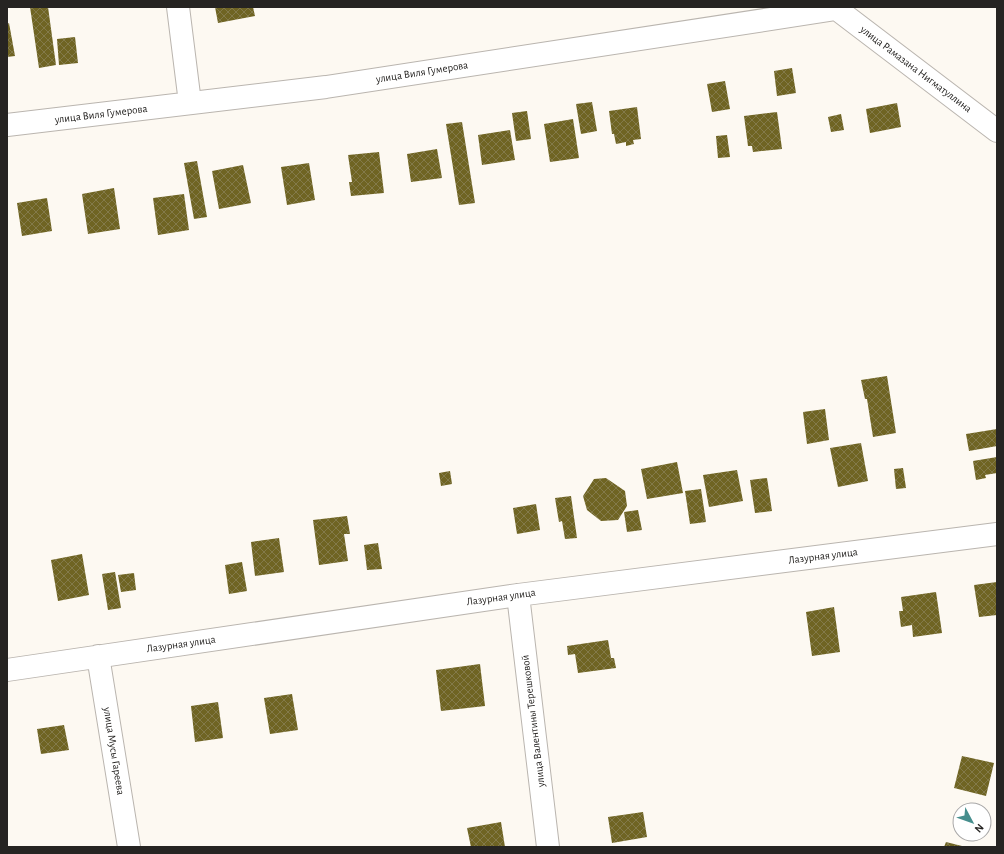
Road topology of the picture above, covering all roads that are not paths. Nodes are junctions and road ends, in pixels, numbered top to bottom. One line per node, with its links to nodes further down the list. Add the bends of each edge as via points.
1 (178, 7): 3 (street)
2 (835, 8): 3 (street, улица Виля Гумерова, via 326,87); 5 (street, улица Рамазана Нигматуллина)
3 (190, 103): 4 (street, улица Виля Гумерова)
4 (7, 125)
5 (997, 131)
6 (997, 534): 7 (street, Лазурная улица)
7 (518, 595): 8 (street, Лазурная улица); 11 (street, улица Валентины Терешковой)
8 (98, 656): 9 (street, Лазурная улица); 10 (street, улица Мусы Гареева)
9 (7, 670)
10 (129, 847)
11 (548, 847)

